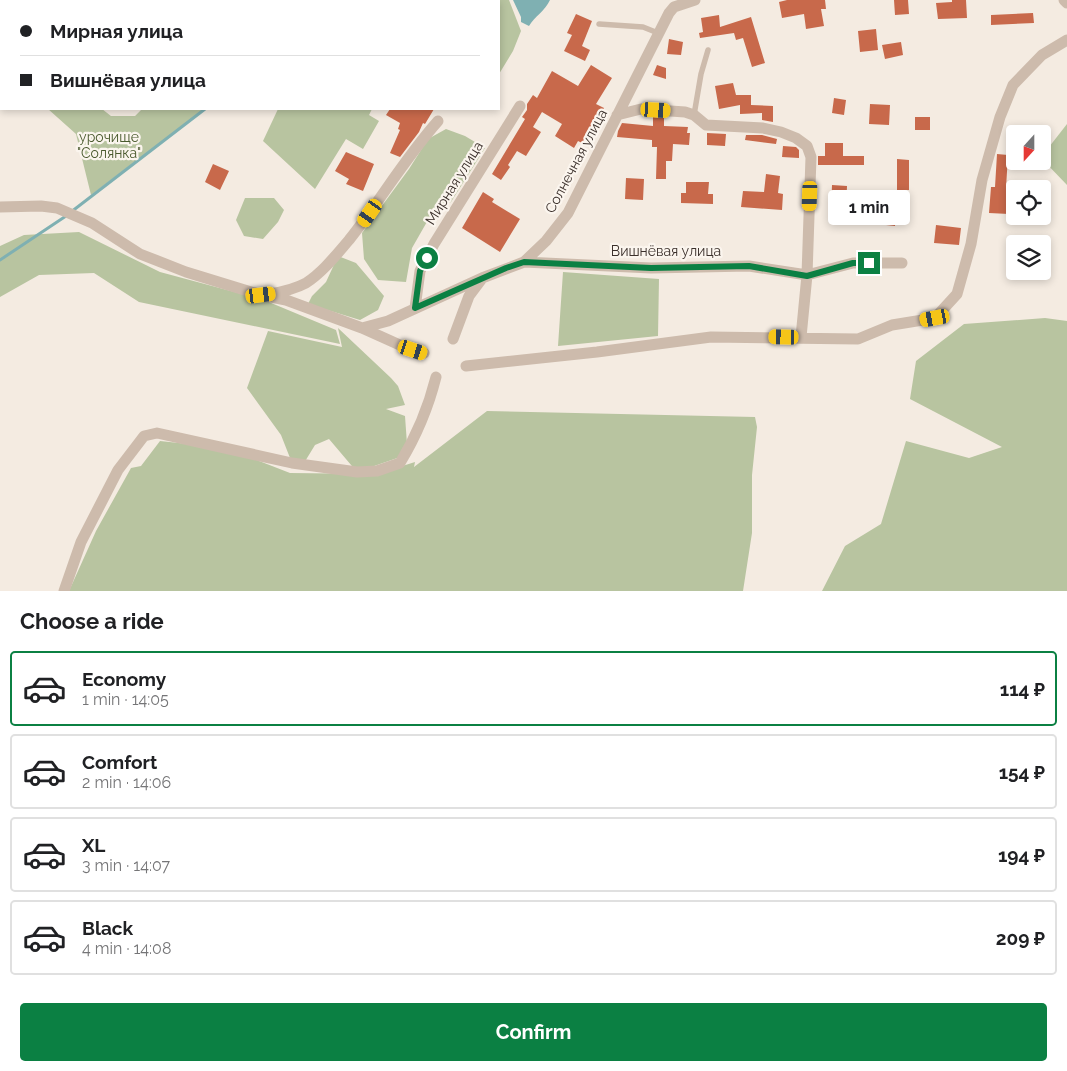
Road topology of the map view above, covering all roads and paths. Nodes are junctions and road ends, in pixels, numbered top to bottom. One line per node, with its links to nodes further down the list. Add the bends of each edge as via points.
1 (695, 0): 3 (street, Солнечная улица)
2 (1064, 0): 4 (street)
3 (674, 3): 6 (street, Солнечная улица)
4 (1067, 3)
5 (599, 24): 6 (lane, via 643,27)
6 (658, 33): 10 (street, Солнечная улица)
7 (1067, 40): 21 (street, via 1042,54 1013,85 982,180 958,294 935,318 892,325 858,339)
8 (708, 50): 11 (lane)
9 (520, 106): 19 (street, Мирная улица, via 434,244 420,271)
10 (617, 115): 11 (street, via 641,109); 14 (street, Солнечная улица, via 568,213)
11 (694, 115): 16 (street, via 706,125 781,132 807,146 811,157)
12 (438, 121): 18 (street, via 360,225 320,272 305,283 283,292)
13 (0, 207): 18 (street, via 57,208 92,224 140,254)
14 (524, 262): 16 (street, Вишнёвая улица, via 651,268 749,266); 17 (street, Солнечная улица)
15 (902, 263): 16 (street, Вишнёвая улица, via 853,263)
16 (807, 276): 21 (street)
17 (482, 278): 19 (street, Солнечная улица); 22 (street, via 468,296)
18 (261, 295): 20 (street, via 286,300)
19 (415, 308): 20 (street, Солнечная улица, via 388,321)
20 (362, 328): 23 (street)
21 (801, 337): 24 (street, via 711,337)
22 (454, 339)
23 (424, 353)
24 (466, 366)
25 (436, 377): 26 (street, via 429,405 412,444 400,463 377,471 357,472 292,463 157,433 144,436 118,470 81,542)
26 (64, 591)

